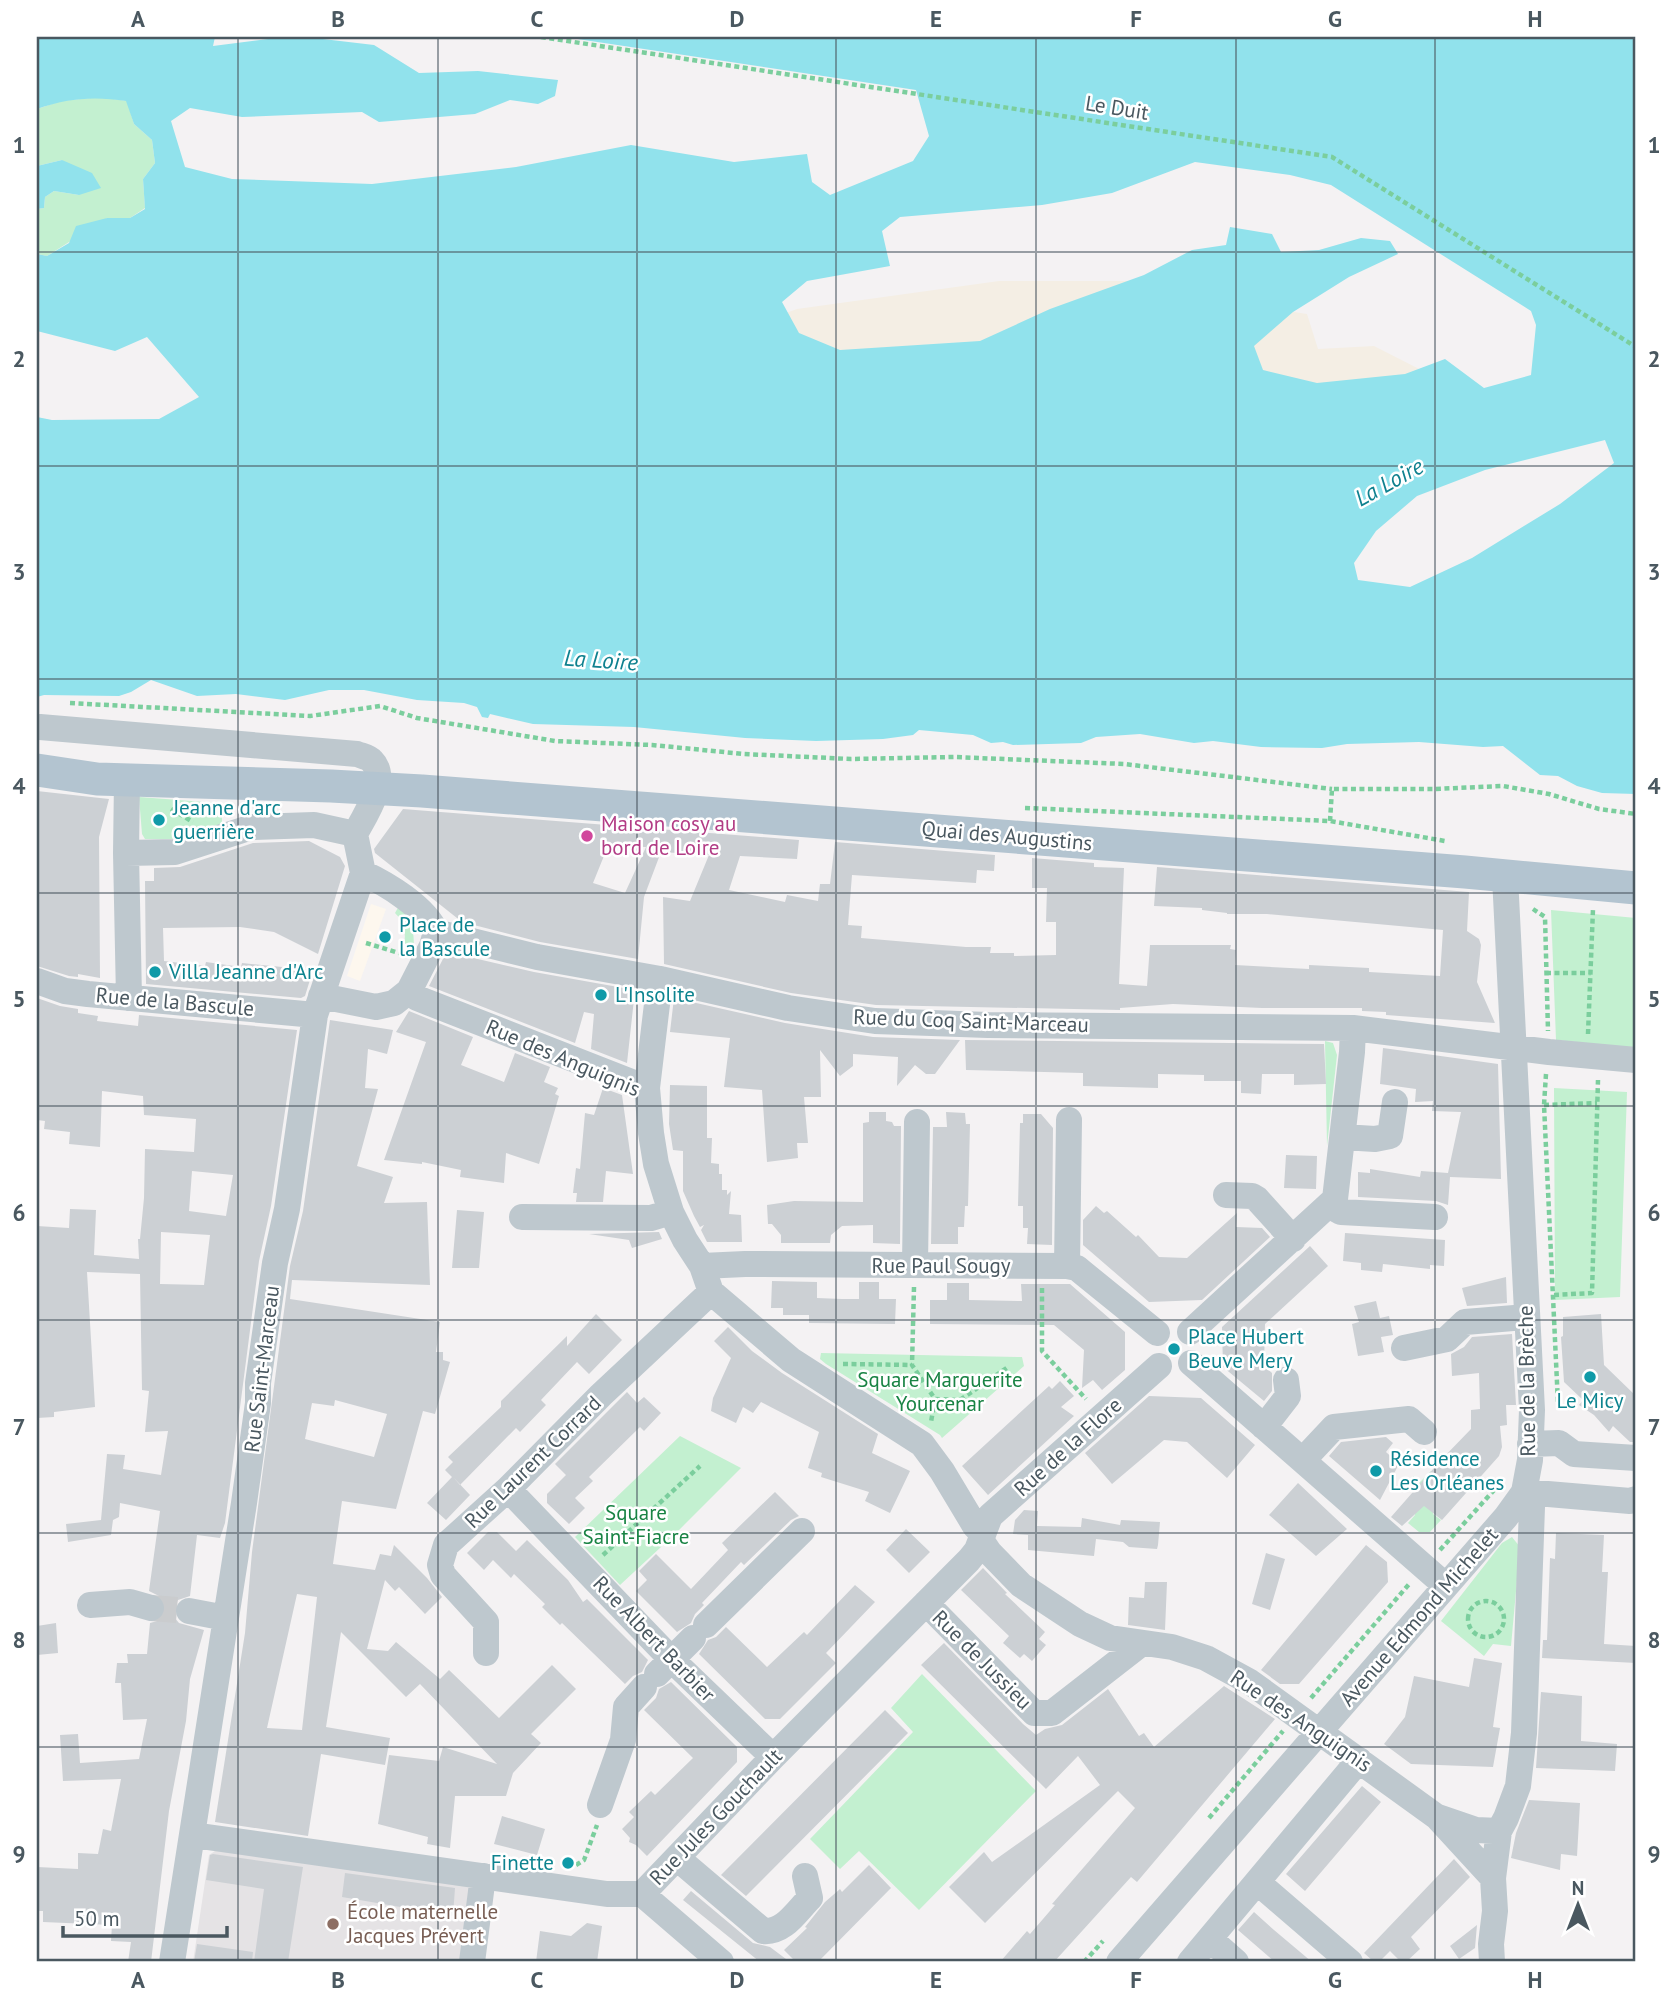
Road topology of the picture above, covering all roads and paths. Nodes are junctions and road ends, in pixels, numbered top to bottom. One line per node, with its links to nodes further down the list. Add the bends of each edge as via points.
1 (541, 37): 2 (path, Le Duit, via 1332,157)
2 (1636, 348)
3 (40, 727): 7 (street, via 357,754 372,760 378,771); 8 (path, via 44,702 310,716 380,706 417,718 555,741 837,758 1124,764)
4 (37, 770): 6 (main road)
5 (37, 780): 6 (main road)
6 (112, 780): 7 (main road, Quai des Augustins); 16 (street)
7 (377, 788): 14 (street); 18 (main road, Quai des Augustins, via 936,823)
8 (1332, 789): 11 (path, via 1503,786 1599,810); 12 (path)
9 (164, 806): 13 (path)
10 (1013, 808): 12 (path)
11 (1636, 814)
12 (1330, 821): 15 (path)
13 (204, 828)
14 (355, 834): 16 (street, via 314,825 252,827 176,852); 17 (street)
15 (1449, 842)
16 (126, 853): 29 (street)
17 (363, 873): 21 (street, via 388,885 427,917); 30 (street, Rue Saint-Marceau)
18 (1527, 882): 19 (main road, Quai des Augustins); 24 (path, via 1545,917); 33 (street, Rue de la Brèche)
19 (1636, 888)
20 (1593, 909): 25 (path)
21 (436, 932): 26 (street, Rue du Coq Saint-Marceau, via 537,957); 28 (street)
22 (366, 943): 23 (path)
23 (408, 956)
24 (1546, 973): 25 (path); 32 (path)
25 (1591, 973): 36 (path)
26 (660, 979): 31 (street, Rue du Coq Saint-Marceau, via 788,1009 875,1021); 37 (street)
27 (37, 981): 29 (street, Rue de la Bascule, via 65,990)
28 (409, 990): 30 (street, via 394,1003 376,1007); 37 (street, Rue des Anguignis, via 417,998)
29 (129, 998): 30 (street, Rue de la Bascule)
30 (318, 1006): 86 (street, Rue Saint-Marceau, via 273,1277)
31 (1353, 1028): 33 (street, Rue du Coq Saint-Marceau); 43 (street)
32 (1548, 1039)
33 (1513, 1048): 36 (street, Rue du Coq Saint-Marceau); 54 (street, Rue de la Brèche)
34 (1636, 1060): 36 (street, Rue du Coq Saint-Marceau)
35 (1546, 1066): 40 (path, Rue de la Brèche)
36 (1592, 1067): 39 (path)
37 (647, 1088): 46 (street, Rue des Anguignis, via 656,1164)
38 (1395, 1102): 43 (street, via 1390,1136)
39 (1597, 1103): 40 (path); 40 (path, Rue de la Brèche, via 1592,1293 1554,1295)
40 (1544, 1105)
41 (1069, 1120): 52 (street)
42 (917, 1122): 50 (street)
43 (1343, 1137): 45 (street, via 1337,1194)
44 (1226, 1195): 49 (street, via 1258,1199)
45 (1330, 1206): 48 (street, via 1341,1212); 49 (street)
46 (671, 1212): 47 (street, via 651,1219); 51 (street, Rue des Anguignis)
47 (522, 1217)
48 (1435, 1217)
49 (1293, 1239): 55 (street)
50 (915, 1265): 51 (street, Rue Paul Sougy); 52 (street, Rue Paul Sougy); 59 (path)
51 (702, 1266): 53 (street, Rue des Anguignis)
52 (1054, 1266): 56 (street, via 1077,1268); 64 (path, via 1042,1351)
53 (711, 1292): 62 (street, Rue des Anguignis); 72 (street, Rue Laurent Corrard)
54 (1527, 1317): 57 (street, via 1465,1322 1447,1339); 67 (street, Rue de la Brèche)
55 (1190, 1332): 56 (street, via 1177,1326); 58 (street, via 1196,1351)
56 (1157, 1333): 60 (street, via 1151,1347)
57 (1404, 1348)
58 (1191, 1363): 60 (street, via 1180,1371); 65 (street)
59 (912, 1365): 61 (path, via 935,1399 960,1400); 62 (path, via 827,1364)
60 (1159, 1366): 64 (street, Rue de la Flore)
61 (1007, 1367)
62 (819, 1379): 76 (street, Rue des Anguignis, via 922,1444)
63 (1286, 1380): 65 (street, via 1289,1395)
64 (1101, 1416): 76 (street, Rue de la Flore, via 990,1516)
65 (1264, 1427): 69 (street)
66 (1424, 1432): 69 (street, via 1409,1419 1335,1427)
67 (1530, 1444): 68 (street, via 1559,1443 1574,1454); 73 (street, Rue de la Brèche)
68 (1636, 1458)
69 (1303, 1460): 80 (street)
70 (700, 1466): 78 (path)
71 (1496, 1488): 77 (path)
72 (508, 1489): 78 (street, Rue Albert Barbier); 88 (street, Rue Laurent Corrard, via 446,1545 440,1564 443,1575 486,1622)
73 (1524, 1492): 74 (street); 80 (street, Avenue Edmond Michelet); 98 (street, Rue de la Brèche, via 1532,1507 1524,1733 1518,1786)
74 (1636, 1499)
75 (802, 1531): 89 (street)
76 (981, 1536): 82 (street, Rue Jules Gouchault, via 969,1560); 87 (street, Rue des Anguignis, via 989,1552 1021,1585 1110,1638)
77 (1439, 1550)
78 (586, 1570): 89 (street, Rue Albert Barbier)
79 (1418, 1573): 90 (path)
80 (1446, 1586): 92 (street, Avenue Edmond Michelet)
81 (1482, 1601): 81 (path, via 1494,1603 1504,1618 1500,1630 1489,1637 1472,1631 1468,1619 1471,1608)
82 (926, 1603): 87 (street, Rue de Jussieu, via 1041,1715 1052,1713); 93 (street, Rue Jules Gouchault)
83 (90, 1605): 84 (street, via 130,1602)
84 (151, 1608)
85 (188, 1611): 86 (street)
86 (226, 1618): 99 (street, Rue Saint-Marceau)
87 (1142, 1643): 92 (street, Rue des Anguignis, via 1206,1658 1250,1682)
88 (486, 1653)
89 (657, 1674): 93 (street, Rue Albert Barbier); 95 (street, via 626,1707 623,1741)
90 (1310, 1699)
91 (1290, 1723): 97 (path)
92 (1320, 1732): 94 (street, Rue des Anguignis); 113 (street, Avenue Edmond Michelet)
93 (773, 1757): 100 (street, Rue Jules Gouchault)
94 (1359, 1760): 96 (street, Rue des Anguignis); 105 (street)
95 (600, 1805): 101 (path, via 603,1810)
96 (1437, 1816): 98 (street, via 1476,1830); 104 (street, Rue des Anguignis)
97 (1206, 1822)
98 (1499, 1831): 104 (street, Rue de la Brèche)
99 (193, 1835): 102 (street, Rue Jules Gouchault); 109 (street, Rue Saint-Marceau)
100 (677, 1858): 103 (street, via 763,1931 782,1928 810,1898); 106 (street, Rue Jules Gouchault)
101 (575, 1873)
102 (483, 1876): 106 (street, Rue Jules Gouchault); 110 (street)
103 (805, 1876)
104 (1493, 1878): 117 (street)
105 (1257, 1882): 108 (street); 116 (street)
106 (642, 1895): 111 (street)
107 (1110, 1932): 112 (path)
108 (1210, 1939): 114 (street); 115 (street)
109 (172, 1962)
110 (472, 1962)
111 (721, 1962)
112 (1084, 1962)
113 (1119, 1962)
114 (1190, 1962)
115 (1236, 1962)
116 (1350, 1962)
117 (1492, 1962)

